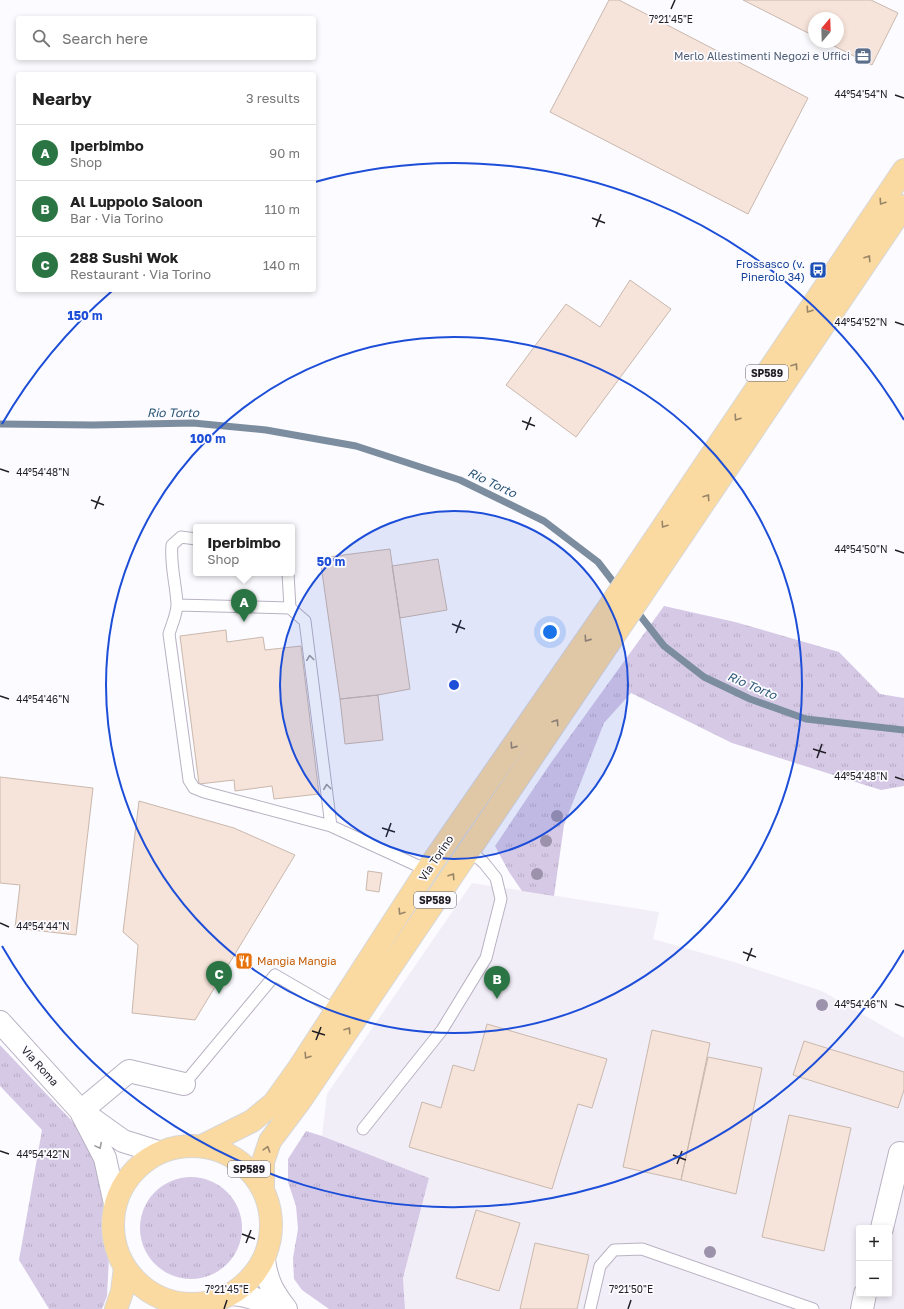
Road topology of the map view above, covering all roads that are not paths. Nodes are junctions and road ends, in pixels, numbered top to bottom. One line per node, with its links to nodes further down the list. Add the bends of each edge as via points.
1 (904, 170): 5 (main road, SP589, one-way to 5)
2 (904, 206): 5 (main road, SP589, one-way to 2)
3 (193, 538): 6 (lane, via 181,537 172,545)
4 (288, 576): 7 (lane)
5 (638, 582): 8 (main road, SP589)
6 (177, 605): 7 (lane); 9 (lane, via 169,634 189,780 194,788)
7 (290, 608): 9 (lane, one-way to 7, via 305,621)
8 (617, 613): 10 (main road, SP589, one-way to 8); 11 (main road, Via Torino, one-way to 11)
9 (331, 826): 11 (lane)
10 (469, 850): 16 (lane, via 496,878 501,899 486,958 442,1030); 20 (main road, SP589, one-way to 10, via 263,1162 270,1141 300,1101)
11 (427, 870): 12 (main road, Via Torino, one-way to 12)
12 (337, 1011): 14 (lane, via 275,975); 17 (main road, Via Torino, one-way to 17, via 274,1103 252,1121)
13 (0, 1022): 15 (street, Via Roma)
14 (184, 1084): 15 (street, via 129,1071)
15 (81, 1111): 18 (street, via 123,1141); 21 (street, one-way to 21, via 105,1158)
16 (363, 1129)
17 (204, 1146): 18 (main road, SP589, via 180,1146); 20 (main road, SP589, via 228,1153 248,1167)
18 (158, 1152): 21 (main road, SP589, via 139,1165 124,1183)
19 (900, 1153): 22 (street)
20 (263, 1187): 23 (main road, SP589, via 271,1211 272,1236)
21 (115, 1204): 24 (main road, SP589, via 112,1226 116,1247)
22 (883, 1225)
23 (264, 1260): 25 (main road, SP589, via 249,1281); 30 (street, via 273,1292)
24 (125, 1267): 27 (main road, SP589, via 137,1282); 28 (main road, via 122,1292)
25 (232, 1294): 27 (main road, SP589, via 212,1302); 29 (street, via 245,1295)
26 (864, 1297): 33 (street)
27 (164, 1305)
28 (116, 1309)
29 (277, 1309)
30 (286, 1309)
31 (590, 1309): 32 (lane, via 600,1266 614,1250 642,1249)
32 (813, 1309)
33 (862, 1309)

